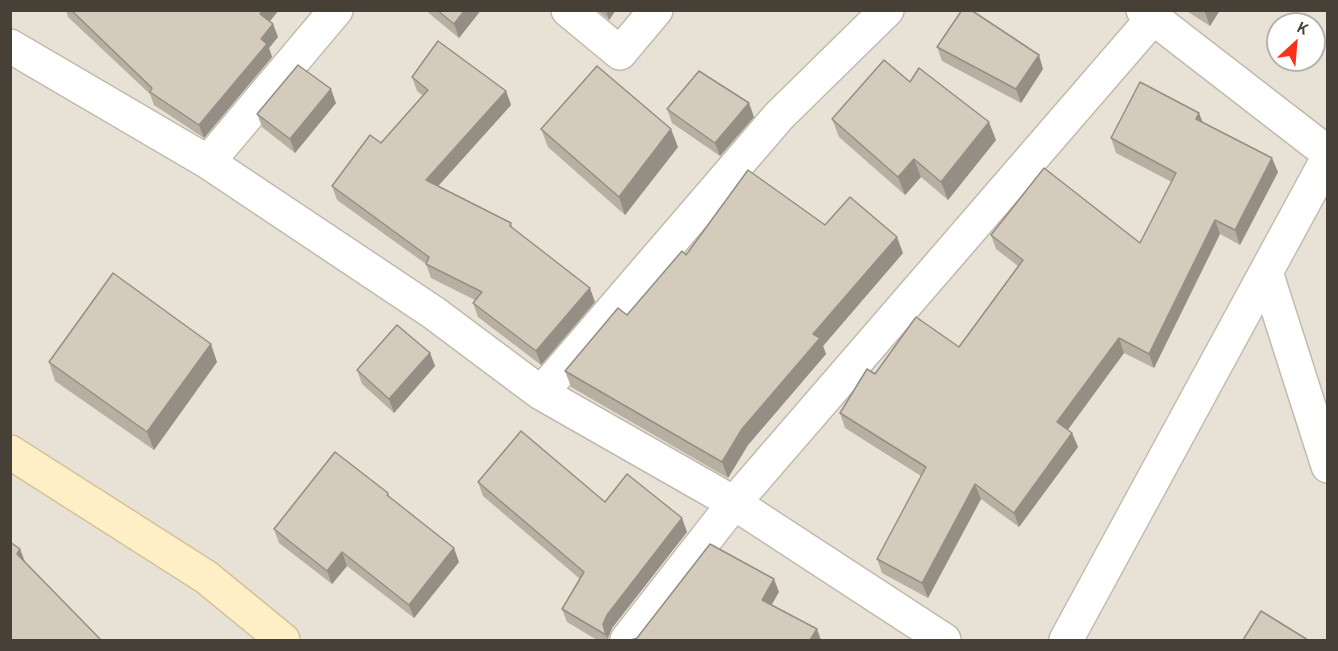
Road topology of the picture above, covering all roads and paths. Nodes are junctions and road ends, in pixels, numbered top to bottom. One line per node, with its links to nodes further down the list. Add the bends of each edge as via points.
1 (336, 10): 8 (street)
2 (568, 10): 3 (street, via 620,53)
3 (656, 10)
4 (887, 10): 10 (street, via 779,116)
5 (1148, 14): 7 (street); 14 (street)
6 (10, 46): 8 (street)
7 (1328, 156): 9 (street)
8 (208, 162): 10 (street, via 434,313)
9 (1266, 272): 12 (street); 18 (street)
10 (541, 393): 14 (street)
11 (10, 452): 15 (street, via 206,577)
12 (1327, 461): 13 (street)
13 (1328, 466)
14 (734, 503): 16 (street); 17 (street)
15 (283, 640)
16 (627, 640)
17 (944, 640)
18 (1066, 640)

